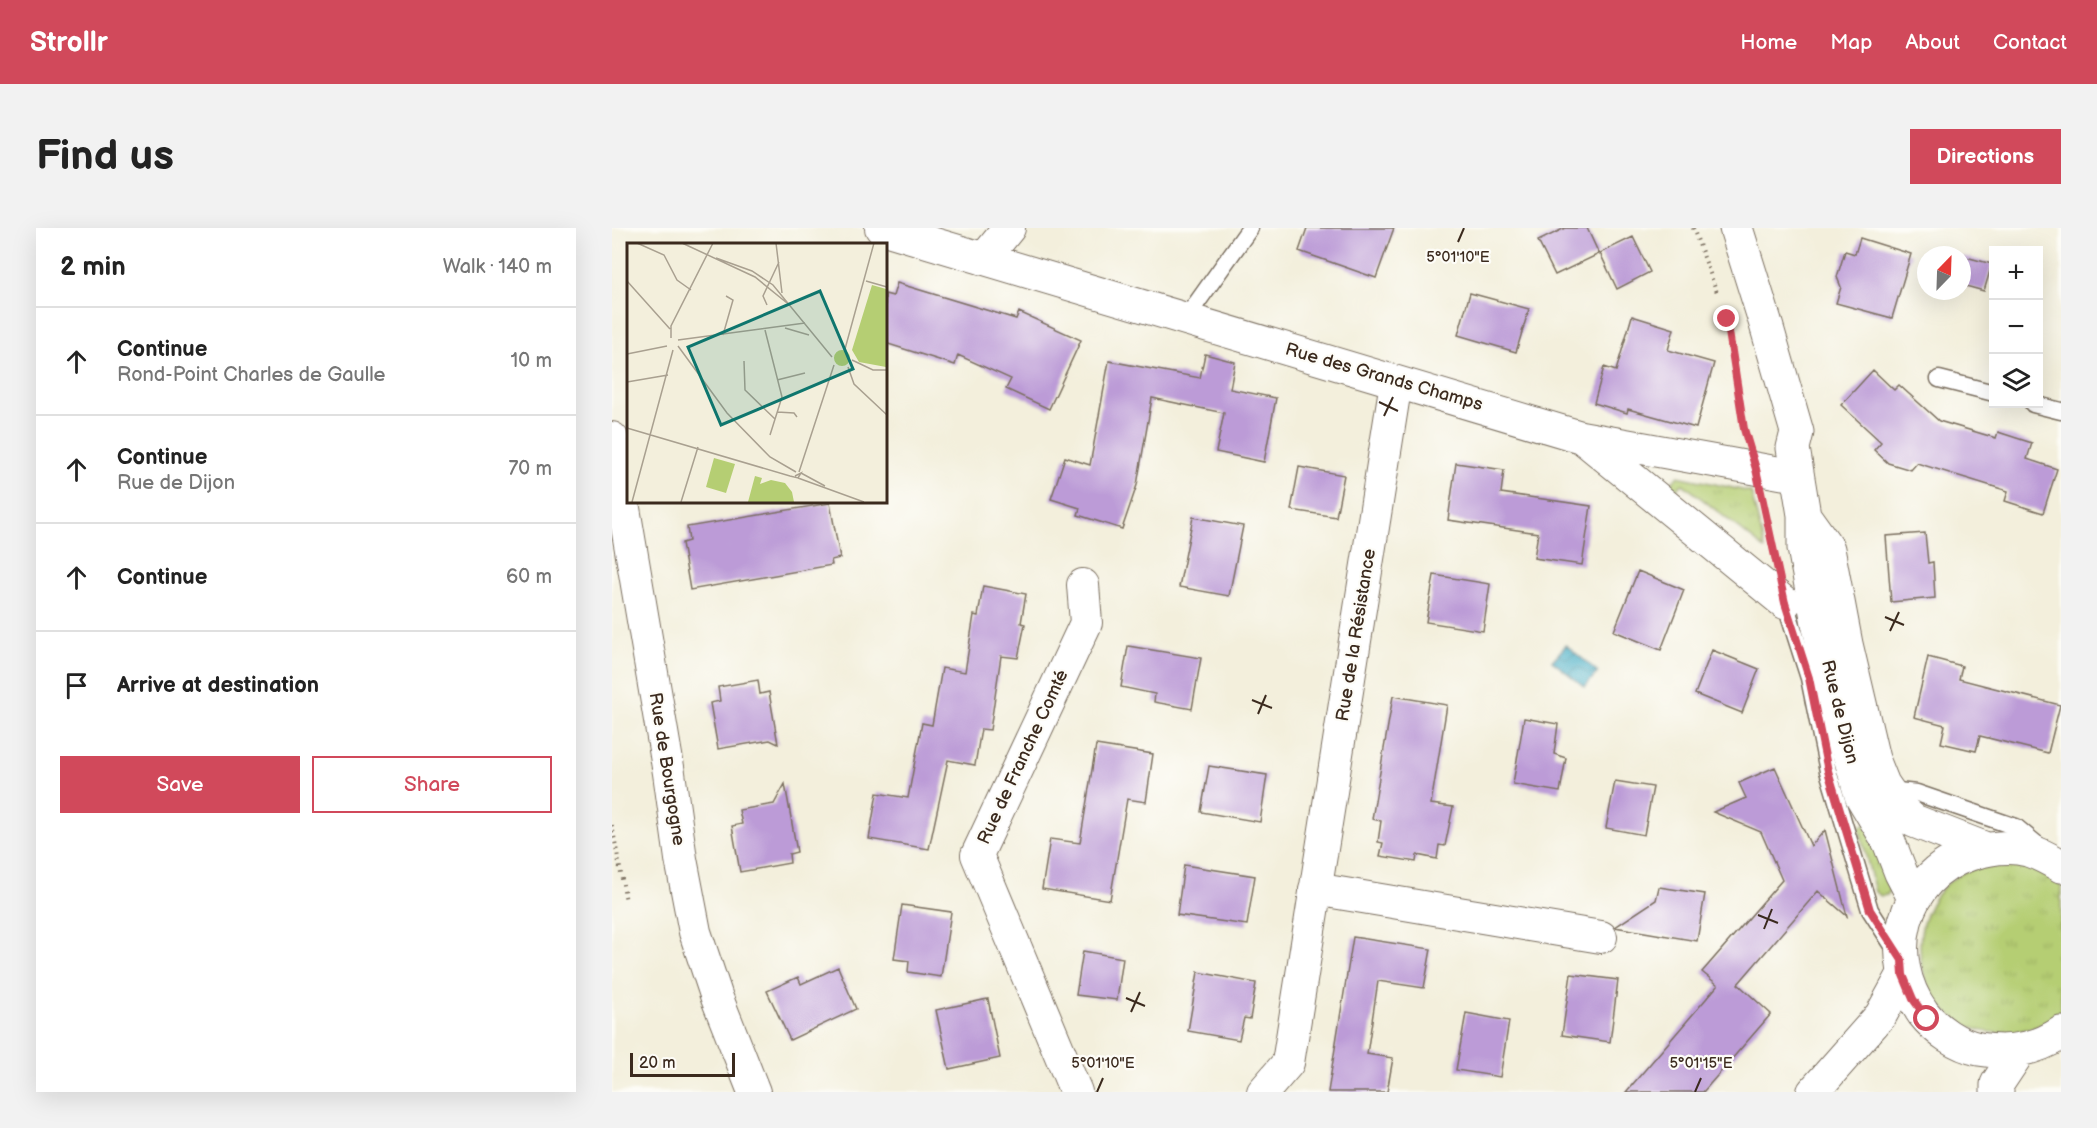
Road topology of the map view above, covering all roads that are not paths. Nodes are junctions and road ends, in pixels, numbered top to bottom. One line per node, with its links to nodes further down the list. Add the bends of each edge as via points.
1 (881, 228): 6 (street, Rue des Grands Champs)
2 (1009, 228): 6 (street)
3 (1250, 228): 7 (lane)
4 (1713, 228): 15 (street, via 1760,369 1777,437)
5 (1736, 228): 15 (street, Rue de Dijon, via 1797,432)
6 (984, 259): 7 (street, Rue des Grands Champs)
7 (1186, 318): 9 (street, Rue des Grands Champs)
8 (1939, 379): 10 (lane)
9 (1396, 382): 13 (street, Rue des Grands Champs); 22 (street, Rue de la Résistance)
10 (1989, 392)
11 (2043, 407): 12 (lane)
12 (2061, 411)
13 (1581, 437): 15 (street, Rue des Grands Champs, via 1756,469); 18 (street, Rue des Grands Champs)
14 (612, 438): 28 (street, Rue de Bourgogne, via 695,932)
15 (1795, 462): 16 (street, Rue de Dijon)
16 (1804, 515): 19 (street, Rue de Dijon, via 1828,549 1846,644 1873,759); 23 (street, Rue de Dijon, via 1804,548 1818,623 1861,795 1889,842)
17 (1083, 585): 29 (street, Rue de Franche Comté, via 1086,623 977,855)
18 (1785, 603): 25 (lane, Rue de Dijon, via 1809,678 1828,771 1870,910)
19 (1883, 784): 20 (street, Rue de Dijon, via 1900,809 1914,821); 21 (lane, via 2016,827)
20 (1986, 849): 21 (street, via 2028,850); 23 (street, via 1957,858 1932,875)
21 (2061, 865)
22 (1315, 889): 24 (street); 30 (street, Rue de la Résistance, via 1288,1063)
23 (1914, 898): 25 (street, via 1904,923)
24 (1601, 938)
25 (1902, 968): 27 (street, via 1917,1005 1947,1035 1969,1047); 31 (street, via 1881,1016)
26 (2061, 1033): 27 (street, via 2048,1042)
27 (2019, 1051): 32 (street, via 1997,1084)
28 (754, 1092)
29 (1076, 1092)
30 (1263, 1092)
31 (1813, 1092)
32 (1997, 1092)

